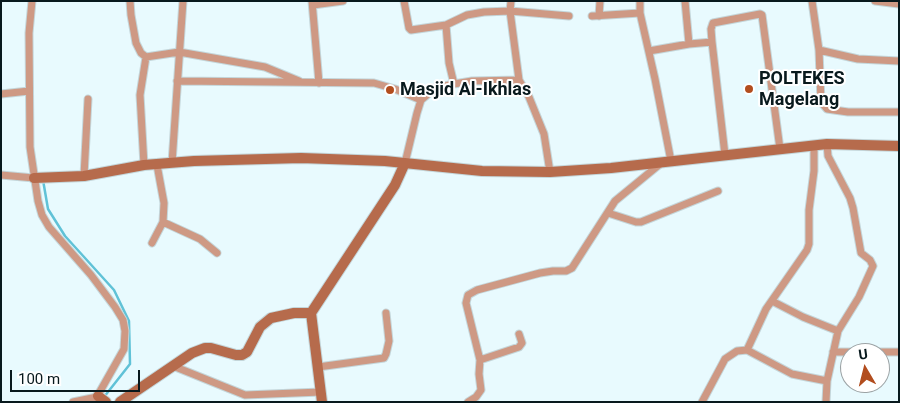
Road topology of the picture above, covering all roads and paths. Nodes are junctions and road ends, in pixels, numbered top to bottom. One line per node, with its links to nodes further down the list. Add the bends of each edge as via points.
1 (32, 1): 30 (street)
2 (130, 1): 23 (street, via 136,43)
3 (183, 1): 22 (street)
4 (343, 1): 12 (street)
5 (404, 1): 17 (street, via 411,30)
6 (511, 1): 14 (street)
7 (600, 1): 15 (street, via 595,16)
8 (640, 1): 15 (street)
9 (685, 1): 19 (street)
10 (812, 1): 20 (street)
11 (875, 1): 13 (street)
12 (313, 3): 28 (street)
13 (899, 4)
14 (510, 11): 16 (street); 17 (street, via 484,12); 25 (street)
15 (640, 13): 21 (street)
16 (569, 16)
17 (446, 25): 29 (street)
18 (712, 42): 19 (street); 38 (street, via 714,23 762,15); 39 (street)
19 (688, 44): 21 (street)
20 (819, 50): 24 (street, via 858,59); 34 (street, via 821,102 827,109)
21 (649, 51): 40 (street)
22 (179, 52): 23 (street); 26 (street); 27 (street, via 265,67)
23 (146, 57): 44 (street, via 140,95)
24 (899, 61)
25 (519, 80): 29 (street); 45 (street, via 544,134)
26 (177, 81): 27 (street); 41 (street)
27 (302, 82): 28 (street)
28 (320, 83): 33 (street, via 374,84)
29 (454, 84): 33 (street, via 435,88)
30 (29, 91): 31 (street); 48 (street)
31 (1, 94)
32 (88, 99): 47 (street)
33 (421, 100): 42 (street)
34 (899, 112)
35 (827, 144): 36 (street); 37 (street); 57 (street, via 828,156 850,198 861,253 873,266)
36 (814, 146): 38 (street); 54 (street, via 809,244)
37 (899, 146)
38 (780, 149): 39 (street)
39 (724, 155): 40 (street)
40 (666, 162): 45 (street); 50 (street, via 614,202)
41 (172, 163): 42 (street, via 301,158); 43 (street)
42 (405, 163): 45 (street, via 482,171); 55 (street, via 395,185)
43 (157, 165): 44 (street); 51 (street, via 164,203)
44 (144, 166): 47 (street)
45 (550, 172)
46 (1, 175): 48 (street)
47 (84, 176): 48 (street)
48 (34, 178): 67 (street, via 40,208 49,227 91,275 123,320 124,349)
49 (718, 191): 50 (street, via 641,222)
50 (608, 213): 62 (street, via 572,268 540,273 468,295 466,303)
51 (163, 222): 52 (street); 53 (street, via 200,239)
52 (152, 243)
53 (217, 253)
54 (772, 301): 57 (street); 59 (street)
55 (311, 313): 63 (street, via 271,318 260,327 247,352 242,355 205,348); 64 (street)
56 (386, 313): 64 (street, via 388,341 384,358)
57 (838, 331): 60 (street)
58 (519, 334): 62 (street, via 521,346)
59 (748, 350): 65 (street, via 792,374); 71 (street, via 737,351 725,359)
60 (833, 352): 61 (street); 65 (street)
61 (899, 352)
62 (480, 360): 70 (street, via 481,390)
63 (173, 366): 66 (street, via 245,395); 69 (street)
64 (318, 368): 66 (street)
65 (827, 381): 72 (street)
66 (322, 397)
67 (99, 400): 68 (street)
68 (73, 402)
69 (120, 402)
70 (468, 402)
71 (702, 402)
72 (826, 402)

